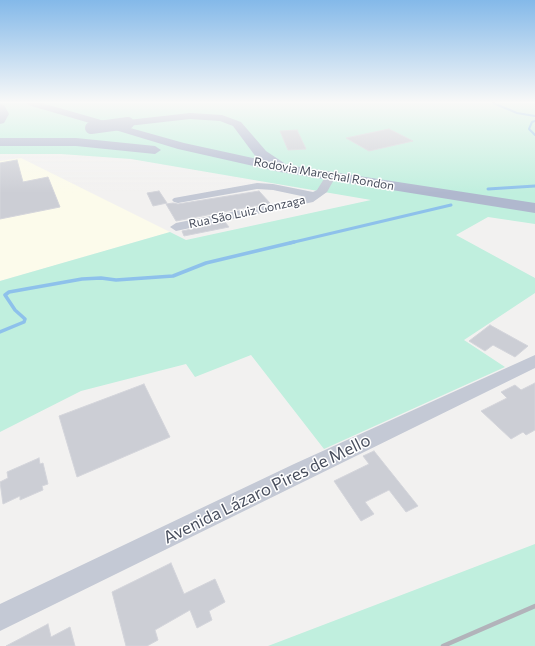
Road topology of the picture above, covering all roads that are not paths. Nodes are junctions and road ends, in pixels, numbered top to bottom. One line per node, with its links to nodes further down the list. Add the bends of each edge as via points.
1 (47, 133): 4 (main road, bridge)
2 (137, 133): 7 (main road, Rodovia Marechal Rondon)
3 (236, 133): 5 (main road, bridge)
4 (0, 139)
5 (236, 139): 7 (main road, via 214,147); 8 (main road)
6 (0, 142): 8 (main road, via 60,141 113,144)
7 (182, 146): 8 (main road, Rodovia Marechal Rondon)
8 (286, 169): 9 (main road, Rodovia Marechal Rondon)
9 (331, 176): 10 (street, Rua São Luiz Gonzaga); 12 (main road, Rodovia Marechal Rondon)
10 (316, 196): 11 (street, via 257,186); 13 (street, Rua São Luiz Gonzaga, via 285,206)
11 (178, 200)
12 (535, 208)
13 (176, 227)
14 (535, 361): 15 (street, Avenida Lázaro Pires de Mello)
15 (0, 618)

